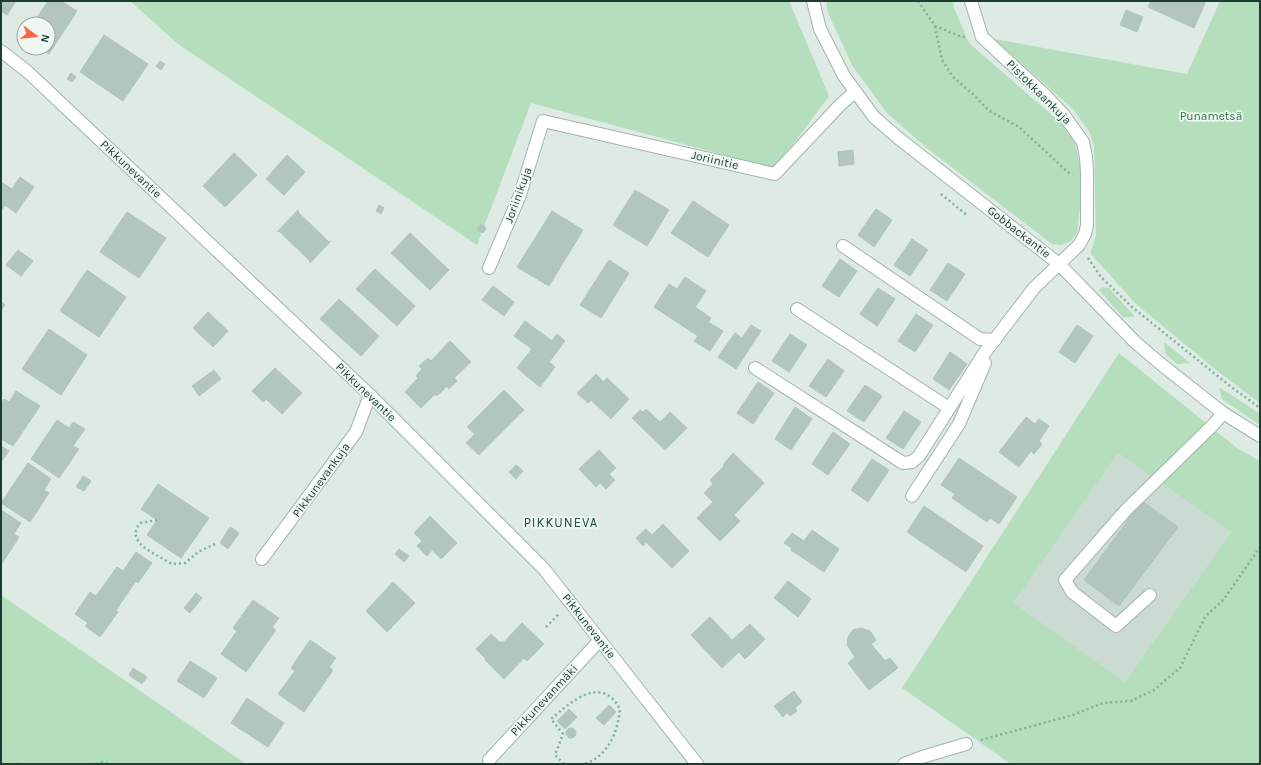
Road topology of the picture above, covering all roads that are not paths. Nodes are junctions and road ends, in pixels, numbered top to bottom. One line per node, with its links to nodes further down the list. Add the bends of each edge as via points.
1 (813, 1): 4 (street, Gobbackantie, via 820,29)
2 (971, 1): 7 (street, Pistokkaankuja, via 982,37 1046,96 1083,142 1086,157 1088,225 1079,245)
3 (1, 51): 12 (street, Pikkunevantie, via 29,73)
4 (855, 92): 5 (street, Joriinitie, via 775,174); 7 (street, Gobbackantie, via 874,117 897,137)
5 (543, 121): 8 (street, Joriinikuja, via 520,195)
6 (843, 246): 10 (street, via 980,339)
7 (1059, 264): 10 (street, Pistokkaankuja, via 1034,288); 14 (street, Gobbackantie, via 1135,342)
8 (489, 268)
9 (797, 309): 13 (street)
10 (995, 340): 13 (street); 16 (street, via 959,424)
11 (755, 368): 13 (street, via 903,463 912,462 919,456)
12 (370, 395): 17 (street, Pikkunevankuja, via 356,432); 19 (street, Pikkunevantie, via 544,569)
13 (950, 408)
14 (1224, 413): 15 (street, Gobbackantie); 18 (street, via 1126,510 1065,580 1072,592 1116,626)
15 (1260, 436)
16 (912, 496)
17 (262, 559)
18 (1150, 595)
19 (600, 640): 21 (street, Pikkunevanmäki); 22 (street, Pikkunevantie)
20 (966, 744): 23 (street)
21 (489, 760)
22 (697, 764)
23 (904, 764)

